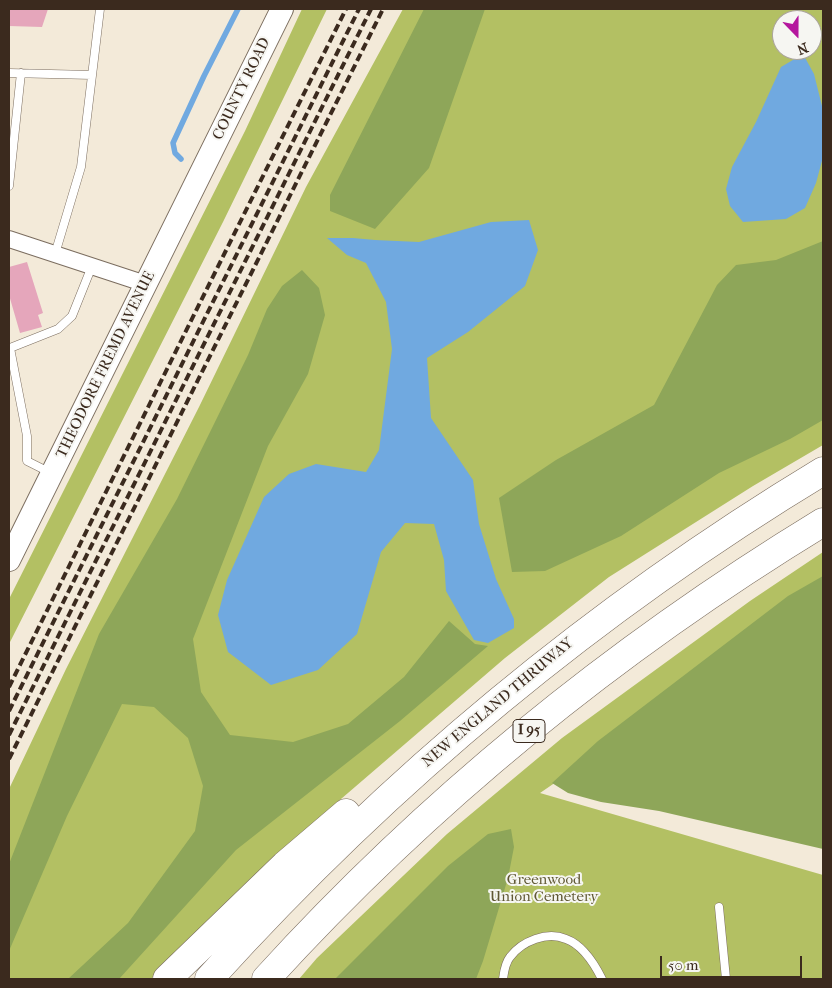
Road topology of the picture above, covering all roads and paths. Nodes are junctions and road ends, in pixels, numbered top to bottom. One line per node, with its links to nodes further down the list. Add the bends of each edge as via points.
1 (100, 9): 5 (lane)
2 (282, 9): 6 (street, COUNTY ROAD)
3 (9, 73): 4 (lane)
4 (21, 74): 5 (lane); 7 (lane)
5 (92, 75): 9 (lane, via 81,167)
6 (202, 169): 11 (street, THEODORE FREMD AVENUE)
7 (9, 186)
8 (9, 239): 9 (street)
9 (55, 254): 10 (street)
10 (92, 266): 11 (street); 13 (lane, via 72,316 58,329 10,348 28,436 27,460)
11 (146, 284): 13 (street, THEODORE FREMD AVENUE)
12 (823, 471): 16 (highway, NEW ENGLAND THRUWAY, via 677,565 564,647)
13 (52, 474): 15 (street, THEODORE FREMD AVENUE)
14 (823, 522): 20 (highway, I 95, via 686,611 522,736 454,794 367,876)
15 (9, 560)
16 (510, 691): 18 (highway, via 343,816 285,865); 19 (highway, NEW ENGLAND THRUWAY, via 352,830)
17 (719, 907): 23 (lane)
18 (167, 979)
19 (209, 979)
20 (266, 979)
21 (503, 979): 22 (lane, via 510,957 536,938 552,936 567,939 580,948)
22 (602, 979)
23 (726, 979)

